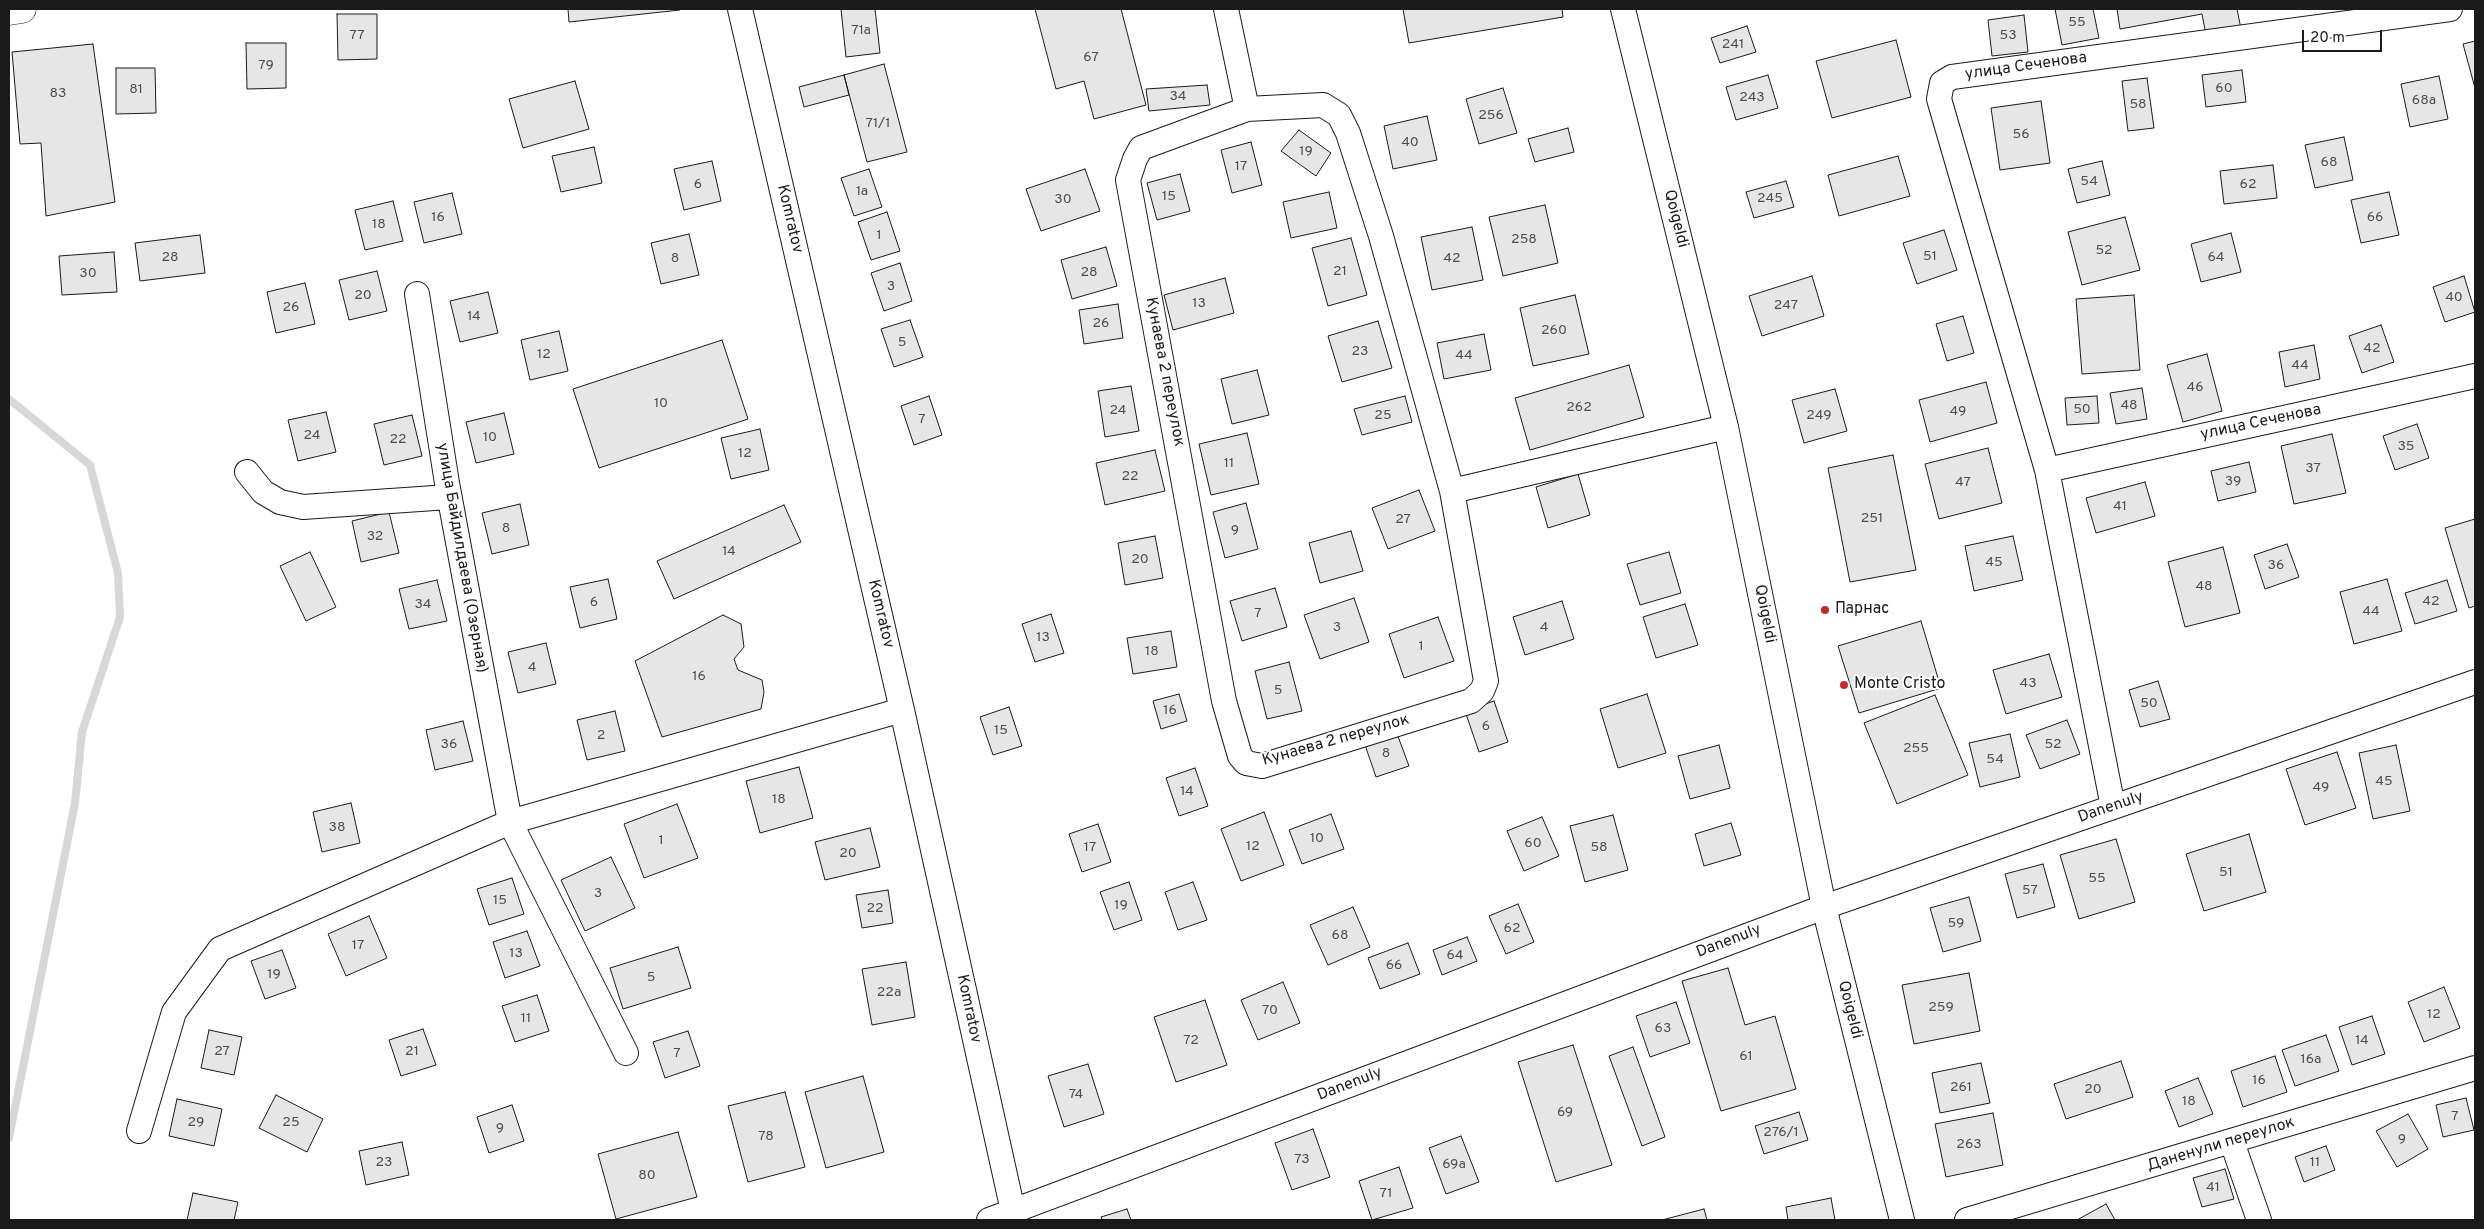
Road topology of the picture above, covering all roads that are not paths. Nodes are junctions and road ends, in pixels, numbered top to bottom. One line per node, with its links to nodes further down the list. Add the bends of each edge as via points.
1 (22, 9): 6 (main road)
2 (740, 9): 16 (street, Komratov)
3 (1226, 9): 7 (street)
4 (1623, 9): 10 (street, Qoigeldi)
5 (2450, 9): 11 (street, улица Сеченова, via 1952,77 1942,83 1939,99)
6 (9, 10)
7 (1247, 109): 13 (street, Кунаева 2 переулок, via 1323,105 1339,115 1348,133 1381,236); 13 (street, Кунаева 2 переулок, via 1141,148 1128,180 1224,701 1240,756 1246,763 1262,766 1471,700 1482,691 1486,681)
8 (417, 294): 14 (street, улица Байдилдаева (Озерная))
9 (2475, 376): 11 (street, улица Сеченова)
10 (1726, 427): 13 (street); 19 (street, Qoigeldi)
11 (2047, 470): 17 (street, улица Сеченова)
12 (247, 472): 14 (street, via 263,492 280,502 303,507)
13 (1452, 491)
14 (449, 497): 18 (street, улица Байдилдаева (Озерная))
15 (2475, 682): 17 (street, Danenuly)
16 (902, 710): 18 (street); 24 (street, Komratov)
17 (2113, 807): 19 (street, Danenuly)
18 (510, 822): 20 (street, улица Байдилдаева (Озерная)); 22 (street, via 220,949 174,1012)
19 (1824, 907): 24 (street, Danenuly); 26 (street, Qoigeldi)
20 (626, 1053)
21 (2475, 1068): 23 (street, Даненули переулок)
22 (139, 1131)
23 (2232, 1142): 27 (street, Даненули переулок); 28 (street)
24 (1014, 1216): 25 (street, Danenuly)
25 (989, 1220)
26 (1902, 1220)
27 (1967, 1220)
28 (2259, 1220)

